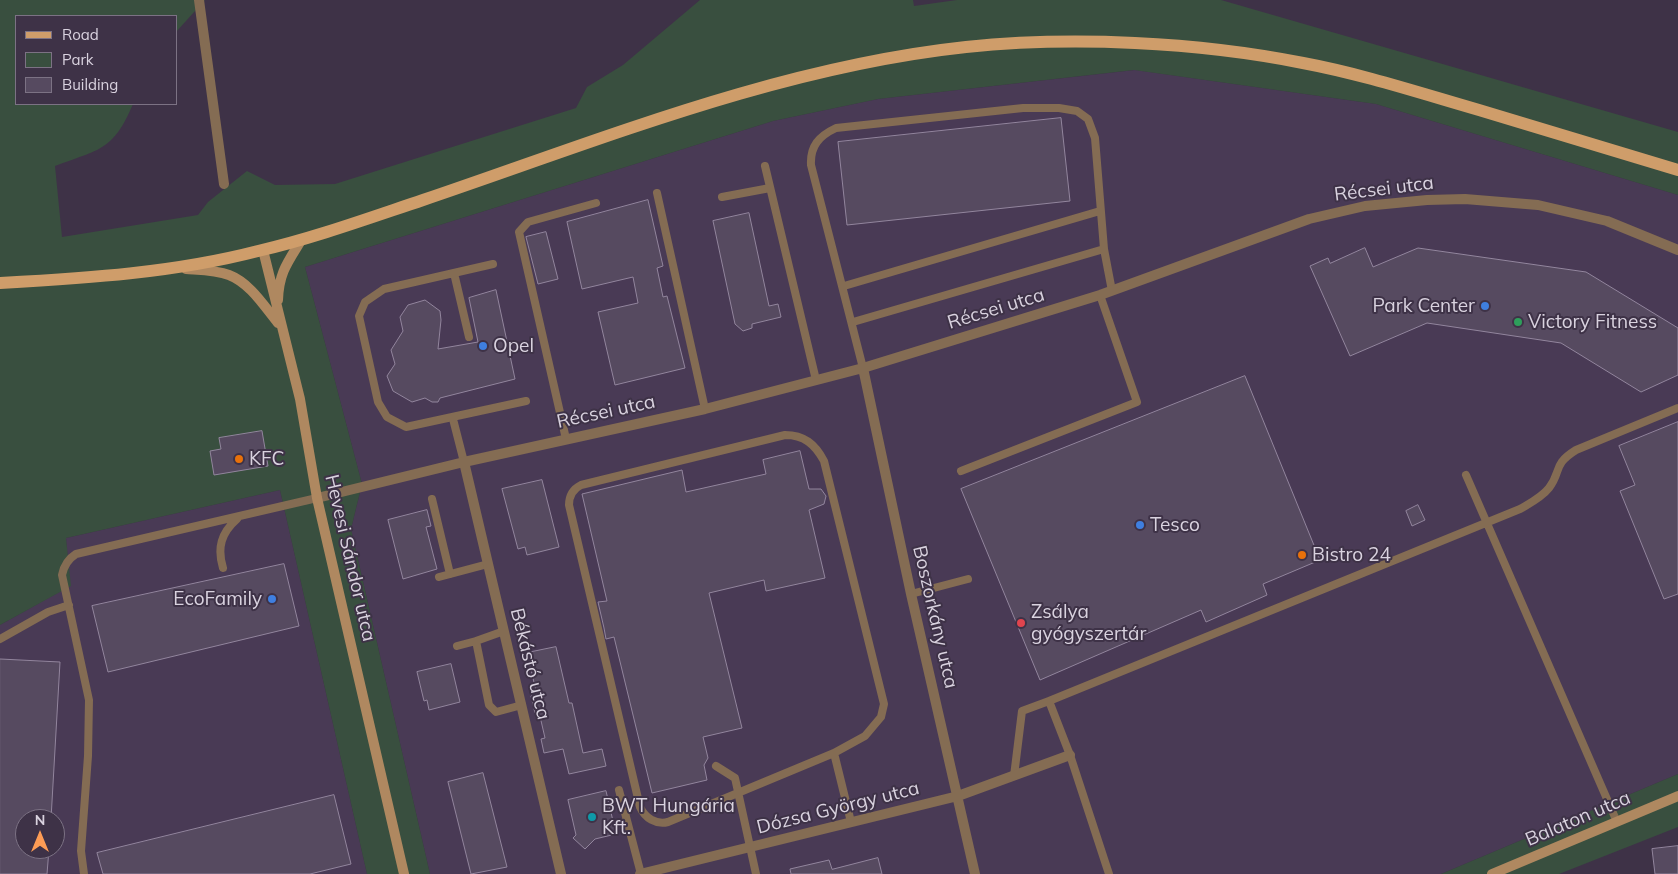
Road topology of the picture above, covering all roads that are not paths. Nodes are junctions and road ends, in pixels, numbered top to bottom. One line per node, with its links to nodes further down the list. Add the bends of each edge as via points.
1 (199, 0): 4 (street)
2 (765, 166): 5 (lane)
3 (1678, 170): 10 (main road, via 1385,82 1304,63 1184,47 1015,44 938,51 866,63 736,95)
4 (224, 184)
5 (770, 188): 7 (lane); 25 (lane)
6 (657, 193): 28 (lane)
7 (722, 197)
8 (596, 203): 30 (lane, via 528,222 519,232)
9 (1100, 211): 11 (lane); 18 (lane); 18 (lane, via 1095,138 1088,119 1077,111 1023,108 836,128 820,136 810,159)
10 (302, 239): 12 (main road); 22 (main road, via 280,276 278,307)
11 (1104, 249): 19 (lane); 21 (lane)
12 (263, 250): 15 (main road); 22 (main road, Hevesi Sándor utca)
13 (1678, 250): 19 (street, Récsei utca, via 1607,221 1538,205 1465,199 1427,200 1366,206 1309,219)
14 (493, 264): 16 (lane)
15 (183, 268): 17 (main road); 22 (main road, via 218,272 236,279 252,291)
16 (454, 272): 23 (lane); 29 (lane, via 384,289 365,302 359,316 378,402 387,418 406,427)
17 (0, 283)
18 (844, 286): 21 (lane)
19 (1112, 291): 20 (street, Récsei utca)
20 (1100, 295): 24 (street, Récsei utca); 32 (lane, via 1137,402)
21 (852, 322): 24 (lane)
22 (281, 326): 34 (main road, Hevesi Sándor utca, via 300,399)
23 (469, 337)
24 (863, 368): 25 (street, Récsei utca); 43 (street, Boszorkány utca)
25 (816, 380): 28 (street, Récsei utca)
26 (526, 401): 29 (lane)
27 (1678, 408): 37 (lane, via 1576,450 1559,464 1542,496)
28 (705, 409): 30 (street, Récsei utca)
29 (453, 418): 31 (lane)
30 (566, 439): 31 (street, Récsei utca)
31 (464, 462): 34 (street, Récsei utca); 38 (street, Békástó utca)
32 (961, 471)
33 (1466, 475): 37 (lane)
34 (318, 498): 36 (lane); 64 (main road, Hevesi Sándor utca)
35 (432, 499): 40 (lane)
36 (239, 517): 39 (lane, via 221,539); 44 (lane, via 76,554 70,558 62,574)
37 (1487, 522): 49 (lane); 60 (lane)
38 (488, 564): 40 (lane); 45 (street, Békástó utca)
39 (223, 568)
40 (450, 574): 41 (lane)
41 (439, 577)
42 (968, 579): 43 (lane)
43 (911, 594): 57 (street, Boszorkány utca)
44 (69, 605): 46 (lane, via 48,612); 63 (lane, via 89,700 80,851)
45 (504, 631): 47 (lane); 50 (street, Békástó utca)
46 (0, 639)
47 (476, 641): 48 (lane); 50 (lane, via 492,710 496,712)
48 (457, 646)
49 (1049, 701): 52 (lane); 54 (lane, via 1022,711)
50 (522, 705): 65 (street, Békástó utca)
51 (834, 752): 56 (lane); 56 (lane, via 871,730 880,718 884,704 824,460 814,445 802,438 785,435 576,488 569,505 642,812 649,819 663,824); 59 (lane)
52 (1070, 755): 54 (street, Dózsa György utca); 68 (lane)
53 (716, 766): 56 (lane, via 735,778)
54 (1014, 776): 57 (street, Dózsa György utca)
55 (619, 790): 66 (lane)
56 (739, 792): 61 (lane)
57 (958, 796): 59 (street, Dózsa György utca); 62 (street, Boszorkány utca)
58 (1678, 796): 60 (main road, Balaton utca)
59 (851, 822): 61 (street, Dózsa György utca)
60 (1617, 822): 69 (main road, Balaton utca)
61 (751, 848): 66 (street, Dózsa György utca); 67 (lane)
62 (974, 871)
63 (84, 874)
64 (404, 874)
65 (561, 874)
66 (641, 874)
67 (756, 874)
68 (1109, 874)
69 (1492, 874)

